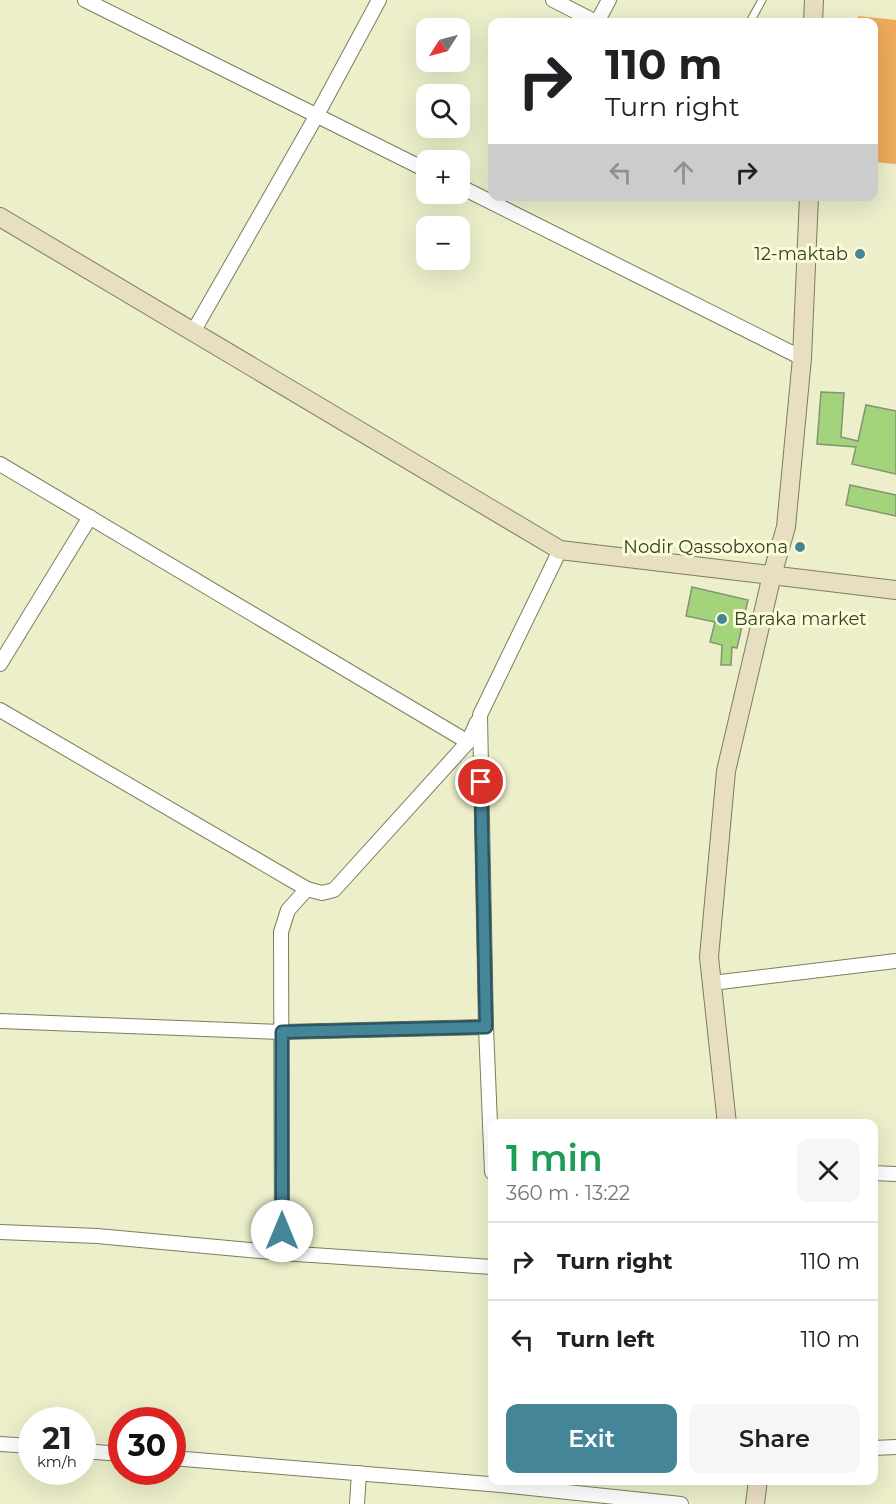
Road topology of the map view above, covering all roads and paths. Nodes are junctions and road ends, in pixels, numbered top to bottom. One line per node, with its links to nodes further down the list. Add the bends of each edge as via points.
1 (85, 0): 11 (street)
2 (378, 0): 11 (street)
3 (553, 0): 7 (street)
4 (609, 0): 8 (street)
5 (762, 0): 9 (lane)
6 (814, 0): 10 (main road)
7 (589, 18)
8 (599, 18)
9 (753, 18)
10 (813, 18)
11 (317, 116): 12 (street); 18 (street)
12 (416, 165)
13 (470, 192): 14 (street)
14 (488, 201)
15 (489, 201): 19 (street)
16 (808, 201): 19 (main road)
17 (0, 217): 18 (main road)
18 (193, 332): 22 (main road)
19 (802, 358): 23 (main road, via 786,527)
20 (0, 465): 21 (street)
21 (90, 517): 25 (street); 28 (street)
22 (560, 550): 23 (main road); 27 (street)
23 (772, 575): 24 (main road); 31 (main road, via 726,771 709,957)
24 (896, 590)
25 (0, 664)
26 (0, 710): 29 (street)
27 (480, 715): 28 (street); 33 (street)
28 (468, 742): 29 (street, via 334,890 322,893)
29 (307, 889): 34 (street, via 288,910 281,932)
30 (896, 960): 31 (street)
31 (712, 983): 36 (main road)
32 (0, 1021): 34 (street)
33 (486, 1027): 34 (street); 35 (street)
34 (282, 1032): 40 (street)
35 (490, 1119)
36 (726, 1119)
37 (878, 1173): 38 (street)
38 (896, 1173)
39 (0, 1232): 40 (street, via 97,1236)
40 (282, 1253): 41 (street)
41 (488, 1267)
42 (0, 1444): 43 (street)
43 (18, 1445)
44 (896, 1447): 45 (street)
45 (878, 1448)
46 (186, 1459): 47 (street)
47 (359, 1473): 48 (street); 51 (street)
48 (488, 1482)
49 (518, 1485): 52 (street)
50 (757, 1485): 53 (main road)
51 (357, 1504)
52 (681, 1504)
53 (755, 1504)

